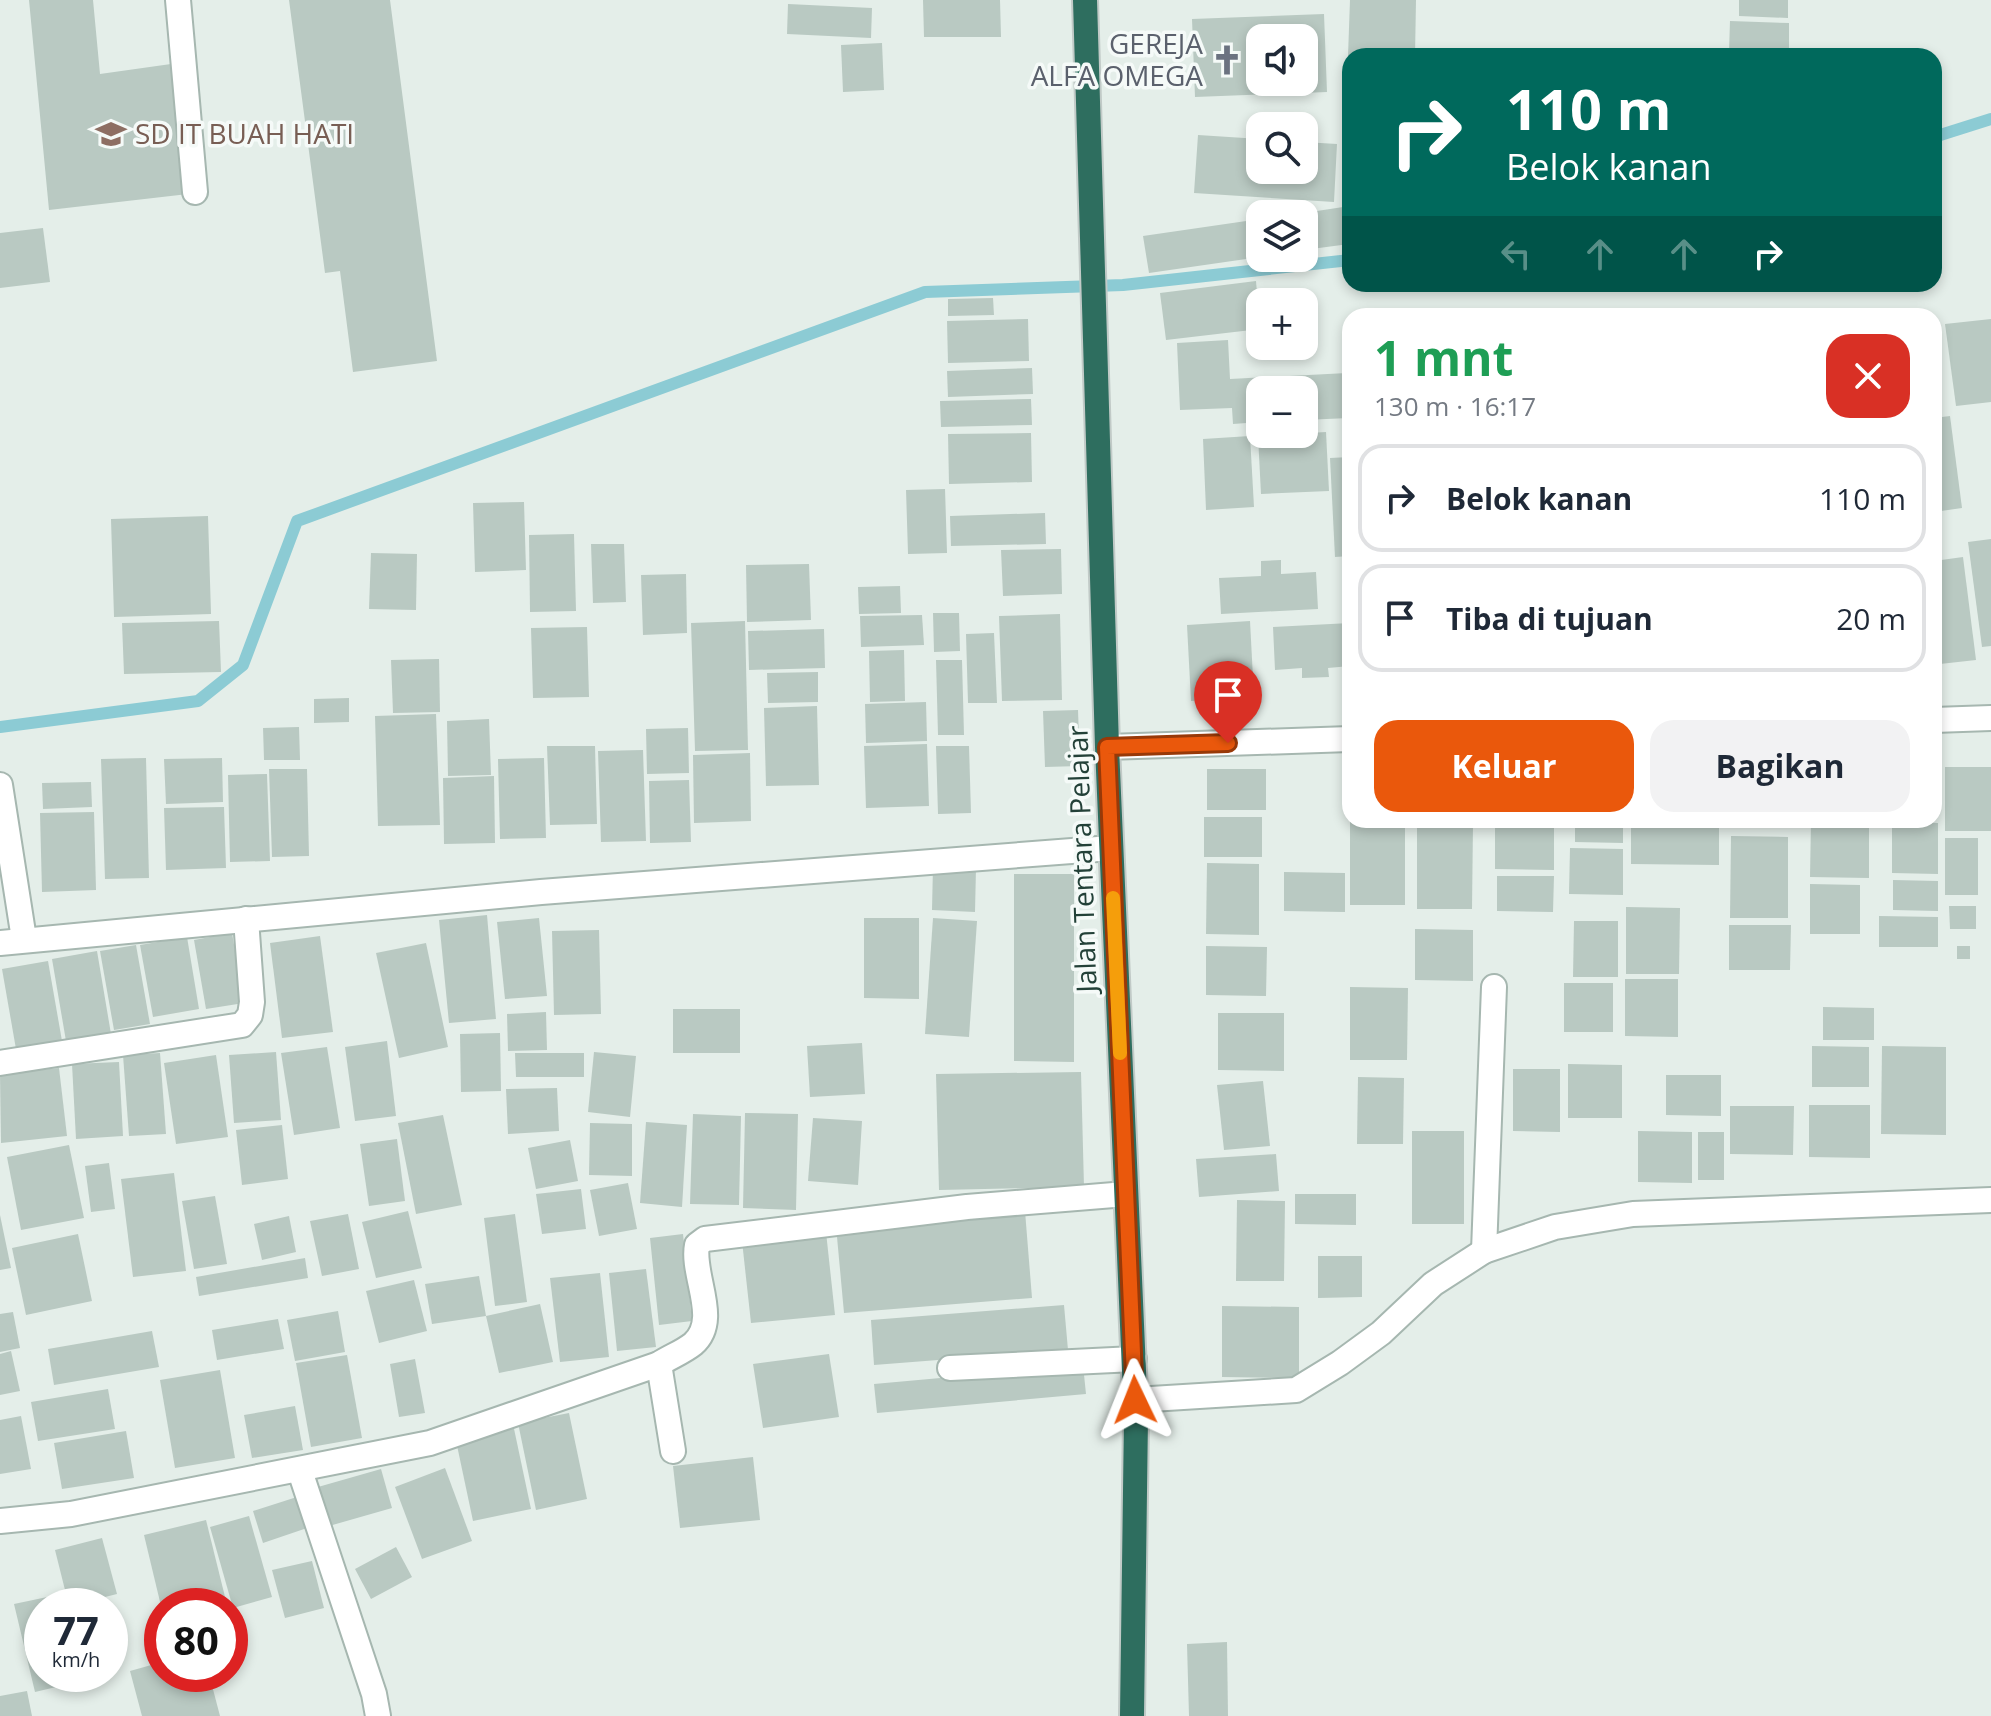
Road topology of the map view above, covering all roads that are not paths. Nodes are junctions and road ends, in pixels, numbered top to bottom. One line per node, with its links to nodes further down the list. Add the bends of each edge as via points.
1 (178, 0): 3 (street)
2 (1085, 0): 7 (highway, Jalan Tentara Pelajar)
3 (195, 192)
4 (1991, 718): 5 (street)
5 (1942, 720)
6 (1342, 739): 7 (street)
7 (1107, 747): 9 (highway, Jalan Tentara Pelajar)
8 (0, 785): 11 (street)
9 (1111, 848): 10 (street); 14 (highway, Jalan Tentara Pelajar)
10 (246, 919): 11 (street); 13 (street, via 252,1002 242,1025)
11 (12, 941)
12 (1494, 987): 16 (street)
13 (0, 1063)
14 (1126, 1194): 17 (highway, Jalan Tentara Pelajar); 18 (street, via 705,1239 694,1256 705,1313 702,1331 694,1343)
15 (1991, 1200): 16 (street, via 1633,1214 1555,1227)
16 (1484, 1251): 20 (street, via 1433,1284 1371,1340 1296,1390)
17 (1134, 1359): 19 (street); 20 (highway, Jalan Tentara Pelajar)
18 (659, 1364): 21 (street); 22 (street, via 430,1443)
19 (950, 1368)
20 (1135, 1400): 25 (highway, Jalan Tentara Pelajar)
21 (673, 1451)
22 (300, 1471): 23 (street, via 71,1514); 24 (street)
23 (0, 1521)
24 (378, 1716)
25 (1132, 1716)

